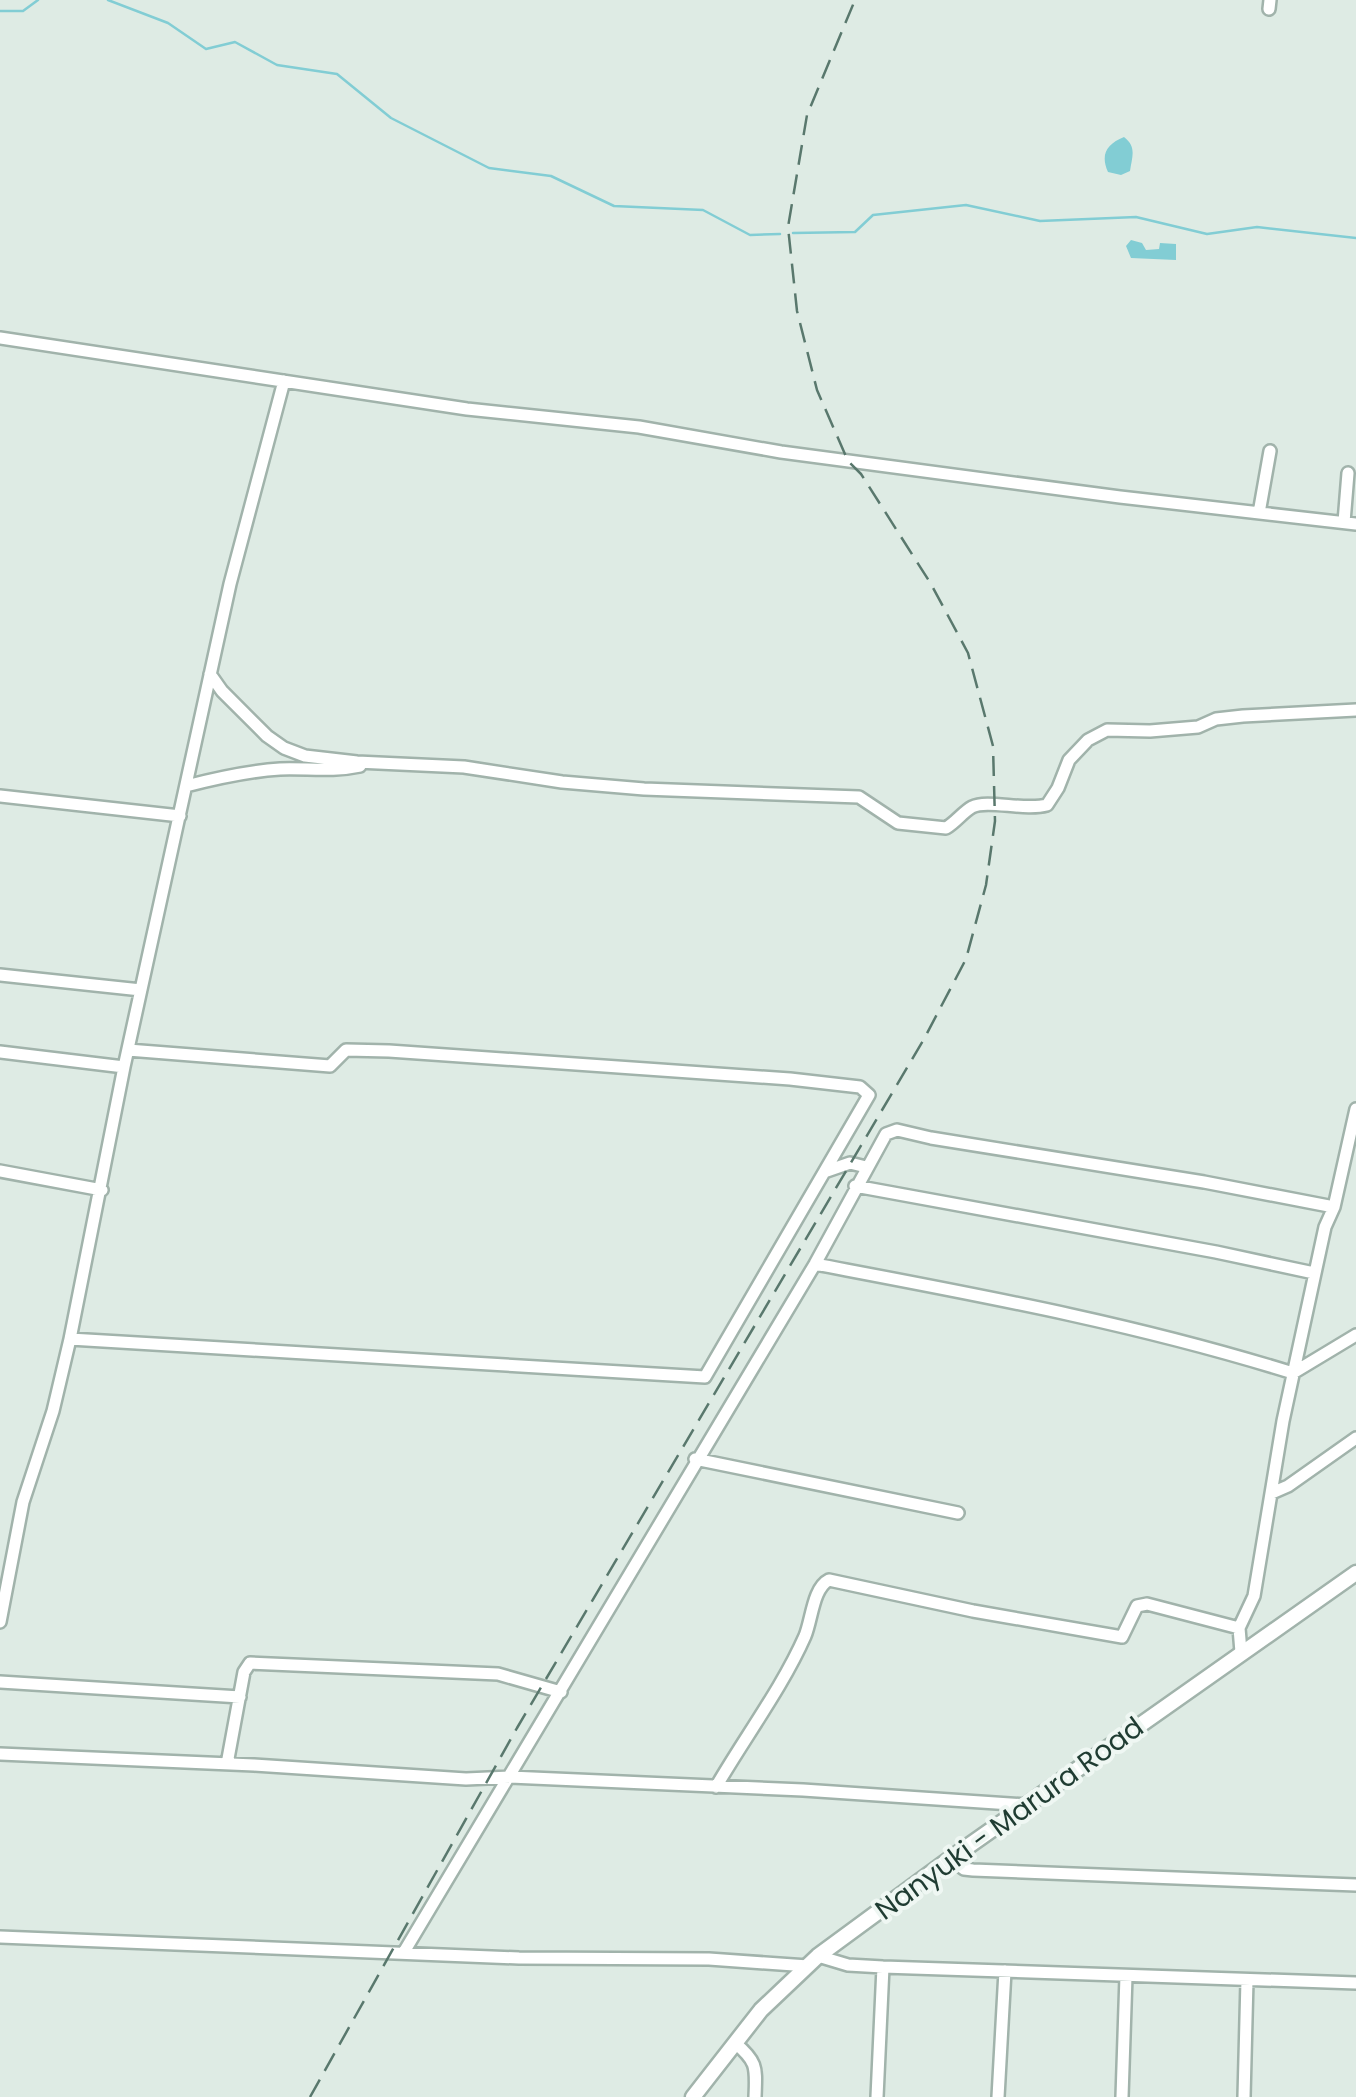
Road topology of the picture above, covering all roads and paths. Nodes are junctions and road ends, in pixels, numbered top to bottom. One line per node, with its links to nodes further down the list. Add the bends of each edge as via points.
1 (0, 338): 2 (street)
2 (284, 381): 5 (street); 7 (street)
3 (1270, 451): 5 (street)
4 (1348, 473): 6 (street)
5 (1259, 513): 6 (street)
6 (1350, 523)
7 (210, 674): 9 (street, via 284,748); 10 (street)
8 (1356, 710): 9 (street, via 1107,730 1070,760 1047,806 979,804 946,828 898,823 859,797 656,790)
9 (374, 762): 10 (street)
10 (186, 786): 12 (street)
11 (0, 796): 12 (street)
12 (180, 816): 14 (street)
13 (0, 976): 14 (street)
14 (141, 990): 15 (street)
15 (128, 1050): 17 (street); 21 (street, via 330,1066 346,1050 388,1051 866,1089 868,1101)
16 (0, 1052): 17 (street)
17 (124, 1067): 23 (street)
18 (1356, 1110): 24 (street)
19 (866, 1167): 21 (street, via 850,1163); 22 (street); 24 (street, via 886,1134 897,1130)
20 (0, 1171): 23 (street)
21 (823, 1174): 28 (street, via 705,1377)
22 (855, 1186): 25 (street); 26 (street)
23 (102, 1190): 28 (street)
24 (1334, 1207): 26 (street)
25 (814, 1264): 29 (street, via 1098,1318); 31 (street)
26 (1314, 1273): 29 (street)
27 (1356, 1335): 29 (street)
28 (70, 1338): 35 (street, via 24,1502)
29 (1292, 1374): 32 (street)
30 (1356, 1438): 32 (street)
31 (696, 1459): 33 (street); 39 (street)
32 (1272, 1493): 36 (street, via 1254,1596)
33 (958, 1512)
34 (1356, 1572): 37 (street, Nanyuki - Marura Road)
35 (0, 1622)
36 (1239, 1628): 37 (street); 44 (street, via 1147,1604 1137,1606 1122,1637 829,1580 788,1668)
37 (1241, 1652): 45 (street, Nanyuki - Marura Road)
38 (0, 1682): 40 (street)
39 (560, 1692): 40 (street, via 481,1672 259,1662 246,1666); 43 (street)
40 (240, 1697): 42 (street)
41 (0, 1754): 42 (street)
42 (227, 1764): 43 (street)
43 (510, 1778): 44 (street); 49 (street)
44 (716, 1786): 45 (street)
45 (1027, 1805): 46 (street, Nanyuki - Marura Road)
46 (950, 1858): 47 (street, via 964,1870); 50 (street, Nanyuki - Marura Road)
47 (1356, 1885)
48 (0, 1936): 49 (street)
49 (404, 1952): 50 (street)
50 (813, 1961): 51 (street); 56 (street, Nanyuki - Marura Road)
51 (883, 1967): 52 (street); 59 (street)
52 (1005, 1971): 53 (street); 60 (street)
53 (1126, 1976): 54 (street); 61 (street)
54 (1246, 1980): 55 (street); 62 (street)
55 (1356, 1983)
56 (735, 2043): 57 (street, Nanyuki - Marura Road); 58 (street, via 756,2067)
57 (693, 2097)
58 (755, 2097)
59 (877, 2097)
60 (998, 2097)
61 (1122, 2097)
62 (1244, 2097)

